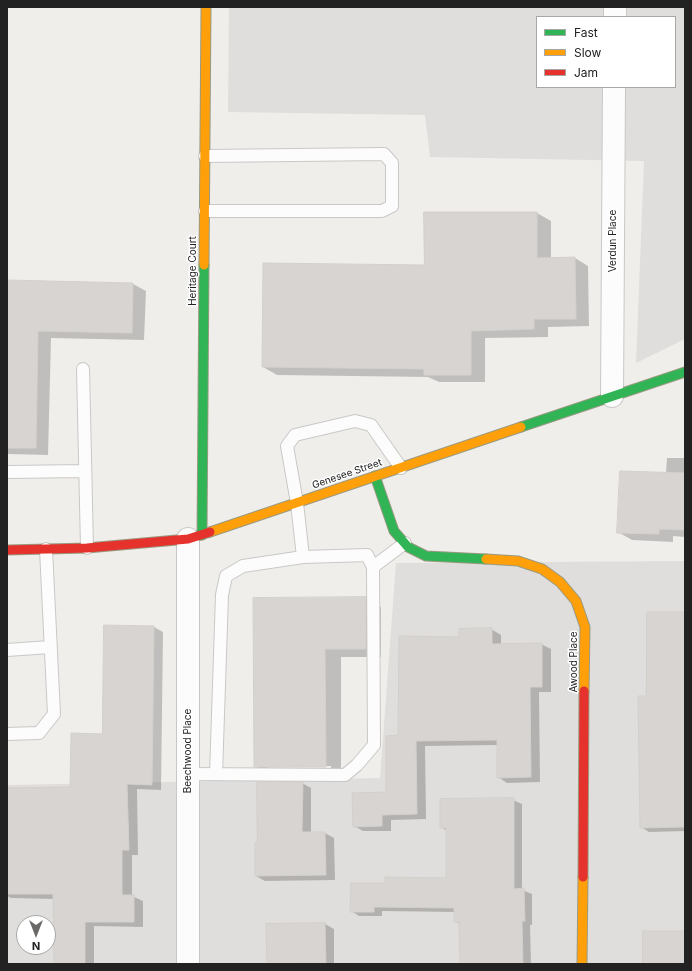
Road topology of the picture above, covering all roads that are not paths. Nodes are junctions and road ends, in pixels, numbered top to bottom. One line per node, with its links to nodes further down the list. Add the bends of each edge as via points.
1 (206, 7): 3 (street, Heritage Court)
2 (614, 88): 7 (street, Verdun Place)
3 (205, 156): 4 (street, Heritage Court); 4 (lane, via 384,154 392,163 392,206 382,211)
4 (205, 211): 13 (street, Heritage Court)
5 (83, 369): 10 (lane)
6 (685, 372): 7 (street, Genesee Street)
7 (612, 396): 8 (street, Genesee Street)
8 (401, 468): 11 (street, Genesee Street); 12 (lane, via 371,425 355,421 295,435 287,446)
9 (7, 472): 10 (lane)
10 (85, 472): 15 (lane)
11 (375, 476): 12 (street, Genesee Street); 14 (street, Awood Place, via 394,532)
12 (297, 503): 13 (street, Genesee Street); 18 (lane)
13 (195, 537): 15 (street, Genesee Street); 23 (street, Beechwood Place)
14 (405, 543): 19 (lane); 26 (street, Awood Place, via 426,556 518,561 542,569 560,582 576,601 585,627)
15 (87, 548): 16 (street, Genesee Street)
16 (46, 549): 17 (street, Genesee Street); 20 (lane)
17 (7, 550)
18 (303, 557): 19 (lane, via 367,555); 24 (lane, via 243,566 226,576 222,595)
19 (373, 567): 24 (lane, via 374,745 345,775)
20 (50, 647): 21 (lane); 22 (lane, via 54,714 39,733)
21 (7, 650)
22 (7, 734)
23 (188, 774): 24 (lane); 25 (street, Beechwood Place)
24 (216, 774)
25 (188, 964)
26 (582, 964)

